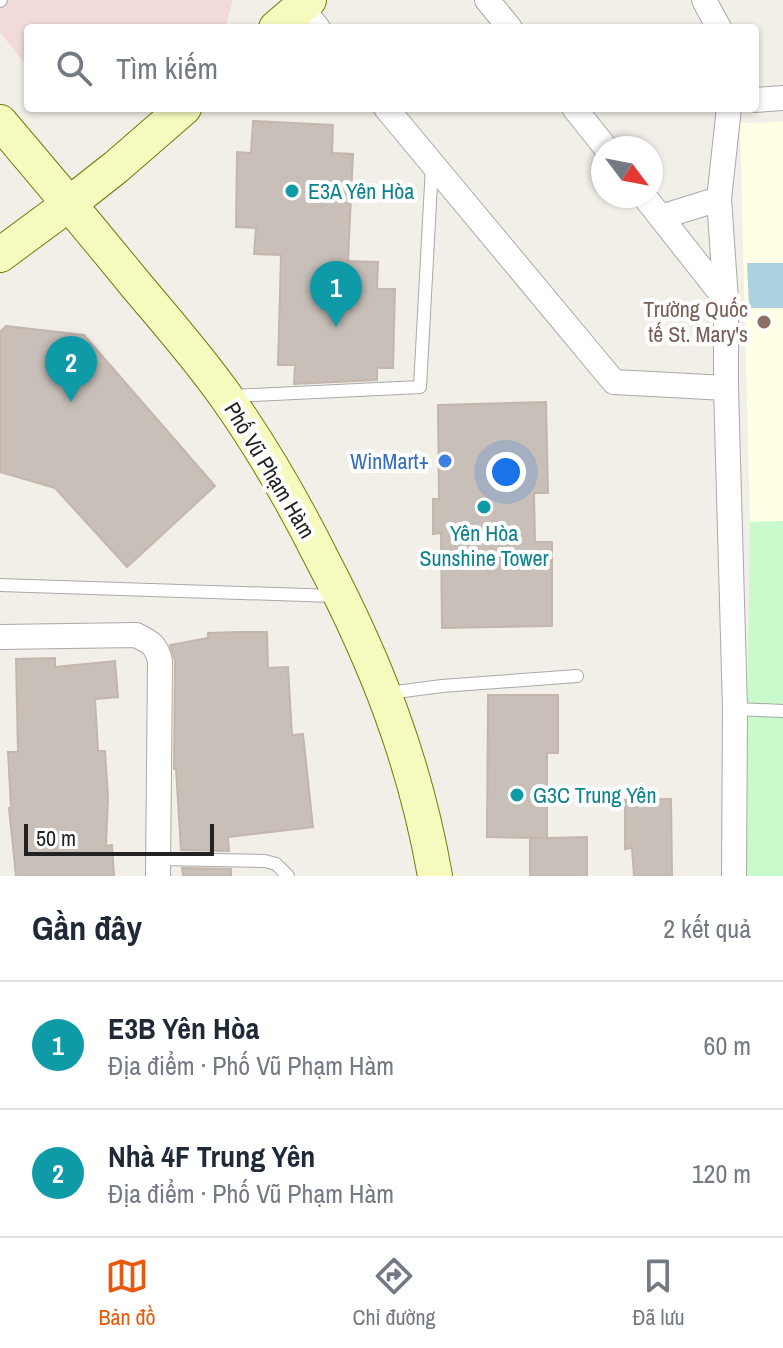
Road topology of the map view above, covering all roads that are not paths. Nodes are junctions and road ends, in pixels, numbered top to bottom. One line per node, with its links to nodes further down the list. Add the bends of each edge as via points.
1 (487, 0): 3 (street)
2 (704, 0): 4 (street)
3 (507, 24)
4 (717, 24)
5 (783, 98): 6 (street)
6 (759, 100)
7 (179, 112): 15 (street)
8 (389, 112): 13 (street)
9 (577, 112): 12 (street)
10 (729, 112): 14 (street)
11 (0, 122): 15 (street, Phố Vũ Phạm Hàm)
12 (596, 136)
13 (432, 163): 20 (street, via 614,382); 21 (lane, via 420,387)
14 (719, 199): 17 (street); 19 (street)
15 (69, 204): 18 (street); 21 (street, Phố Vũ Phạm Hàm)
16 (654, 208): 17 (street)
17 (661, 217): 19 (street)
18 (0, 255)
19 (726, 300): 20 (street)
20 (726, 388): 27 (street)
21 (226, 396): 23 (street, Phố Vũ Phạm Hàm, via 271,464)
22 (0, 585): 23 (lane)
23 (342, 596): 26 (street, Phố Vũ Phạm Hàm)
24 (0, 637): 29 (street, via 136,635 157,650)
25 (577, 676): 26 (lane)
26 (385, 694): 31 (street, Phố Vũ Phạm Hàm, via 419,798)
27 (735, 709): 28 (lane); 32 (street)
28 (783, 711)
29 (158, 867): 30 (lane, via 265,861)
30 (288, 876)
31 (435, 876)
32 (734, 876)

